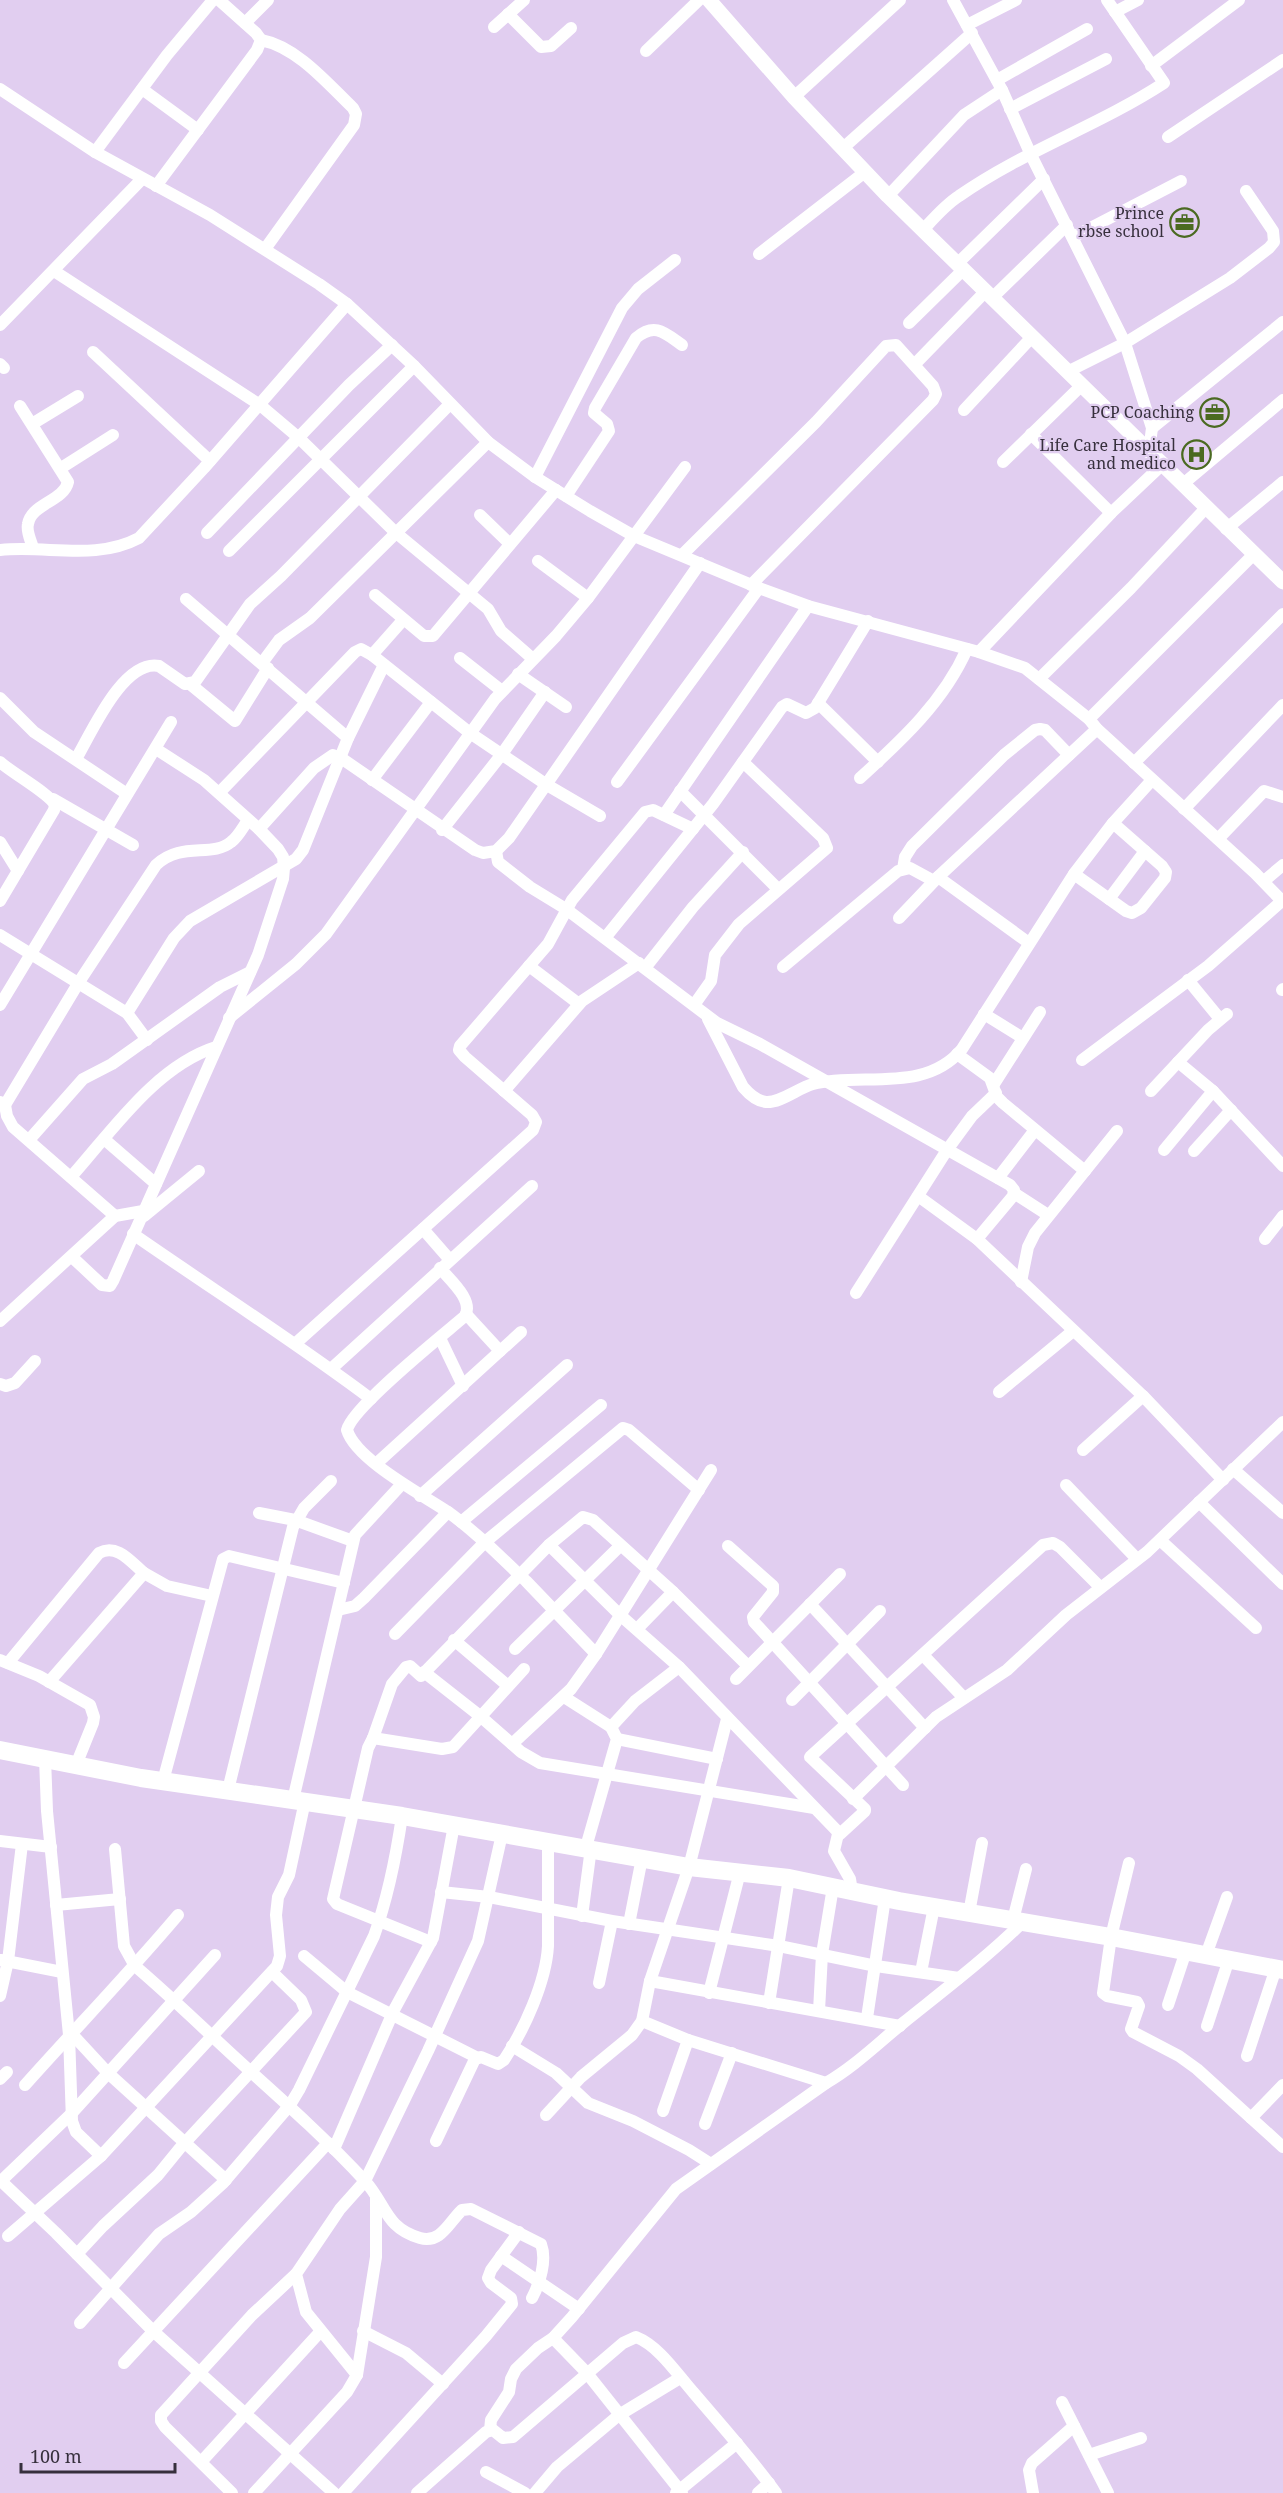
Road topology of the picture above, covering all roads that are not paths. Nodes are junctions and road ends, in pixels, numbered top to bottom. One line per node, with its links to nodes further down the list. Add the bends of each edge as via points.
1 (213, 0): 27 (street)
2 (219, 0): 15 (street)
3 (268, 0): 15 (street)
4 (524, 0): 14 (street)
5 (699, 0): 21 (street)
6 (709, 0): 28 (street)
7 (953, 0): 19 (street)
8 (1016, 0): 19 (street)
9 (1107, 0): 13 (street)
10 (1138, 0): 13 (street)
11 (1239, 0): 24 (street)
12 (894, 2): 28 (street)
13 (1115, 12): 24 (street)
14 (508, 14): 16 (street); 17 (street, via 541,47 551,46)
15 (245, 23): 20 (street)
16 (494, 27)
17 (571, 28)
18 (1087, 28): 25 (street)
19 (969, 29): 25 (street); 32 (street)
20 (261, 40): 30 (street, via 257,51); 44 (street, via 280,46 312,70 353,108 356,120)
21 (646, 51)
22 (1106, 59): 29 (street)
23 (1283, 60): 31 (street)
24 (1151, 66): 34 (street, via 1164,83 1132,104)
25 (999, 85): 29 (street); 41 (street)
26 (0, 89): 33 (street)
27 (142, 89): 30 (street); 33 (street)
28 (794, 97): 32 (street)
29 (1010, 109): 34 (street)
30 (198, 130): 39 (street)
31 (1168, 137)
32 (843, 147): 35 (street)
33 (95, 152): 36 (street)
34 (1031, 155): 37 (street); 42 (street, via 958,196)
35 (865, 172): 41 (street); 45 (street)
36 (142, 179): 39 (street); 48 (street)
37 (1044, 179): 43 (street); 47 (street)
38 (1182, 181): 43 (street)
39 (156, 186): 44 (street)
40 (1246, 191): 55 (street, via 1272,231 1274,242 1230,278)
41 (888, 196): 42 (street)
42 (923, 230): 47 (street)
43 (1070, 231): 49 (street); 55 (street)
44 (265, 249): 50 (street)
45 (759, 254)
46 (675, 260): 82 (street, via 648,280 622,308)
47 (960, 267): 49 (street); 52 (street)
48 (54, 271): 53 (street); 66 (street)
49 (988, 295): 54 (street); 59 (street)
50 (347, 304): 56 (street); 66 (street)
51 (1283, 322): 70 (street)
52 (909, 323)
53 (0, 325)
54 (1032, 337): 61 (street); 68 (street)
55 (1125, 343): 61 (street); 70 (street)
56 (392, 345): 60 (street); 73 (street)
57 (682, 345): 85 (street, via 653,329 636,338 595,408 609,431)
58 (93, 352): 77 (street)
59 (915, 364): 98 (street, via 896,345 886,346); 103 (street, via 933,386 933,400)
60 (414, 366): 65 (street); 76 (street)
61 (1067, 372): 62 (street)
62 (1081, 386): 71 (street); 75 (street)
63 (78, 396): 69 (street)
64 (1283, 400): 84 (street)
65 (450, 404): 74 (street); 86 (street)
66 (260, 405): 73 (street); 77 (street)
67 (20, 406): 69 (street)
68 (964, 410)
69 (32, 424): 81 (street)
70 (1152, 428): 75 (street)
71 (1031, 434): 78 (street); 88 (street)
72 (113, 435): 81 (street)
73 (299, 438): 76 (street); 92 (street)
74 (488, 442): 82 (street); 91 (street)
75 (1149, 451): 79 (street)
76 (320, 458): 86 (street); 97 (street)
77 (210, 461): 95 (street, via 150,528 125,545 96,551)
78 (1003, 462)
79 (1163, 464): 84 (street); 88 (street)
80 (685, 467): 93 (street)
81 (61, 468): 95 (street, via 67,477 67,487 38,510 28,524)
82 (535, 477): 85 (street)
83 (1283, 482): 90 (street)
84 (1183, 484): 87 (street)
85 (561, 493): 93 (street); 94 (street)
86 (359, 495): 91 (street); 112 (street, via 250,604)
87 (1206, 508): 90 (street); 120 (street)
88 (1111, 513): 113 (street)
89 (480, 514): 94 (street)
90 (1226, 528): 99 (street)
91 (395, 532): 104 (street); 117 (street, via 310,618 279,640)
92 (207, 533)
93 (634, 536): 98 (street); 107 (street)
94 (510, 544): 104 (street)
95 (33, 548): 96 (street)
96 (0, 550)
97 (228, 551)
98 (682, 555): 101 (street)
99 (1253, 555): 102 (street); 130 (street)
100 (538, 561): 107 (street)
101 (700, 563): 103 (street); 148 (street)
102 (1280, 575)
103 (755, 586): 108 (street); 147 (street)
104 (469, 594): 110 (street, via 433,636 424,636); 116 (street, via 488,609 506,636)
105 (375, 595): 110 (street)
106 (186, 598): 112 (street)
107 (588, 598): 116 (street)
108 (808, 606): 111 (street); 149 (street)
109 (1283, 614): 142 (street)
110 (403, 620): 114 (street)
111 (868, 621): 113 (street); 127 (street)
112 (226, 634): 117 (street); 121 (street)
113 (973, 650): 120 (street, via 1025,668); 141 (street, via 924,715)
114 (372, 655): 118 (street); 125 (street, via 361,649 355,651)
115 (460, 658): 122 (street)
116 (533, 659): 119 (street)
117 (265, 665): 121 (street, via 235,720); 125 (street)
118 (384, 665): 126 (street); 134 (street)
119 (518, 674): 122 (street); 123 (street)
120 (1039, 679): 130 (street)
121 (190, 684): 139 (street, via 154,665 130,676 117,690)
122 (502, 691): 133 (street)
123 (545, 692): 129 (street); 136 (street)
124 (0, 698): 139 (street, via 34,732)
125 (307, 701): 134 (street); 151 (street)
126 (431, 702): 133 (street); 145 (street)
127 (818, 703): 140 (street, via 806,713 784,705); 141 (street)
128 (1283, 705): 154 (street)
129 (566, 707)
130 (1089, 719): 132 (street)
131 (171, 722): 135 (street)
132 (1097, 729): 137 (street); 142 (street)
133 (470, 733): 136 (street); 155 (street)
134 (348, 738): 138 (street)
135 (156, 749): 150 (street); 151 (street, via 192,771)
136 (502, 754): 148 (street); 164 (street)
137 (1069, 755): 173 (street, via 1045,730 1035,730 1004,755 912,846); 176 (street)
138 (341, 758): 145 (street); 162 (street, via 333,755 322,760); 172 (street, via 303,850)
139 (75, 759): 150 (street)
140 (743, 762): 157 (street); 178 (street, via 827,845 825,851)
141 (878, 762): 144 (street)
142 (1134, 764): 146 (street)
143 (1, 765): 153 (street)
144 (860, 778)
145 (372, 780): 155 (street)
146 (1152, 780): 154 (street); 160 (street)
147 (617, 782)
148 (547, 785): 158 (street); 168 (street, via 510,838)
149 (680, 791): 156 (street); 157 (street)
150 (127, 794): 161 (street)
151 (219, 794): 159 (street)
152 (1283, 797): 165 (street, via 1264,791)
153 (52, 800): 161 (street); 174 (street, via 54,810)
154 (1184, 808): 165 (street)
155 (415, 810): 164 (street); 201 (street, via 326,934 296,964)
156 (664, 815): 163 (street); 182 (street, via 653,810 645,812)
157 (705, 815): 163 (street); 170 (street)
158 (600, 816)
159 (248, 820): 162 (street); 193 (street, via 224,847 180,851 164,857)
160 (1113, 823): 169 (street); 175 (street)
161 (107, 829): 167 (street); 187 (street)
162 (259, 829): 172 (street, via 278,849)
163 (693, 829): 185 (street)
164 (442, 830): 168 (street, via 475,850)
165 (1218, 839): 177 (street)
166 (0, 842): 174 (street)
167 (133, 844)
168 (496, 851): 182 (street, via 498,862)
169 (1145, 851): 179 (street); 179 (street, via 1164,869 1165,878 1135,912 1126,911)
170 (743, 852): 178 (street); 188 (street)
171 (1283, 865): 177 (street)
172 (284, 868): 191 (street); 198 (street, via 190,921 174,938)
173 (903, 869): 176 (street); 190 (street)
174 (18, 871): 180 (street)
175 (1074, 874): 179 (street); 186 (street)
176 (936, 879): 183 (street); 186 (street)
177 (1264, 881): 181 (street)
178 (778, 890): 196 (street, via 739,924 719,950 711,981)
179 (1109, 899)
180 (0, 901)
181 (1282, 901): 192 (street)
182 (566, 909): 185 (street); 189 (street, via 548,944)
183 (899, 918)
184 (0, 935): 187 (street)
185 (605, 938): 188 (street)
186 (1029, 944): 199 (street)
187 (31, 954): 193 (street); 195 (street)
188 (642, 965): 194 (street); 196 (street)
189 (529, 966): 194 (street); 210 (street, via 460,1046 461,1054)
190 (783, 967)
191 (250, 972): 201 (street); 203 (street, via 220,987)
192 (1188, 980): 206 (street); 207 (street, via 1224,1016)
193 (79, 982): 198 (street); 213 (street)
194 (579, 1004): 210 (street)
195 (0, 1005)
196 (694, 1005): 200 (street)
197 (1040, 1012): 202 (street)
198 (127, 1013): 203 (street)
199 (984, 1014): 202 (street); 205 (street)
200 (706, 1016): 208 (street); 208 (street, via 743,1087 756,1099 776,1101 796,1090)
201 (228, 1018): 204 (street)
202 (1023, 1038): 209 (street)
203 (147, 1040): 218 (street, via 83,1079)
204 (216, 1047): 217 (street, via 192,1056 163,1077); 227 (street)
205 (957, 1054): 208 (street, via 936,1068 909,1077); 209 (street, via 990,1078)
206 (1082, 1060)
207 (1178, 1062): 211 (street); 212 (street)
208 (827, 1082): 219 (street)
209 (995, 1088): 215 (street, via 999,1100); 219 (street)
210 (504, 1091): 235 (street, via 532,1115 535,1126)
211 (1151, 1091)
212 (1214, 1091): 214 (street); 220 (street)
213 (3, 1104): 218 (street, via 9,1121)
214 (1231, 1110): 221 (street); 222 (street)
215 (1035, 1130): 224 (street); 226 (street)
216 (1117, 1131): 224 (street)
217 (105, 1139): 225 (street); 227 (street)
218 (29, 1140): 225 (street)
219 (947, 1150): 226 (street); 230 (street)
220 (1164, 1150)
221 (1194, 1151)
222 (1283, 1166)
223 (199, 1171): 231 (street)
224 (1085, 1171): 232 (street)
225 (71, 1177): 233 (street)
226 (998, 1178): 229 (street, via 1010,1185)
227 (156, 1184): 231 (street)
228 (532, 1186): 240 (street)
229 (1014, 1193): 232 (street); 237 (street)
230 (918, 1196): 237 (street); 242 (street)
231 (141, 1215): 233 (street); 236 (street)
232 (1048, 1215): 241 (street, via 1031,1239)
233 (115, 1216): 239 (street)
234 (1283, 1216): 238 (street)
235 (423, 1229): 240 (street); 248 (street)
236 (133, 1234): 239 (street, via 110,1286 102,1285); 248 (street)
237 (977, 1239): 241 (street)
238 (1265, 1239)
239 (72, 1257): 244 (street)
240 (445, 1264): 243 (street, via 467,1302); 252 (street)
241 (1021, 1282): 245 (street)
242 (856, 1293)
243 (466, 1314): 247 (street); 249 (street)
244 (0, 1322)
245 (1073, 1331): 255 (street); 256 (street)
246 (521, 1332): 249 (street)
247 (440, 1338): 254 (street); 257 (street)
248 (296, 1342): 252 (street)
249 (500, 1352): 254 (street)
250 (36, 1361): 253 (street, via 15,1383)
251 (567, 1365): 269 (street)
252 (331, 1369): 257 (street)
253 (0, 1383)
254 (463, 1386): 261 (street)
255 (999, 1392)
256 (1143, 1396): 260 (street); 264 (street)
257 (372, 1399): 261 (street, via 352,1419 347,1430)
258 (601, 1405): 275 (street)
259 (1283, 1422): 262 (street)
260 (1083, 1450)
261 (377, 1463): 266 (street)
262 (1233, 1469): 264 (street); 272 (street)
263 (711, 1470): 268 (street)
264 (1223, 1480): 270 (street)
265 (332, 1481): 274 (street)
266 (402, 1485): 269 (street); 277 (street, via 359,1528)
267 (1066, 1485): 282 (street)
268 (699, 1490): 278 (street, via 623,1428); 284 (street)
269 (420, 1496): 271 (street)
270 (1199, 1502): 276 (street); 290 (street)
271 (448, 1512): 275 (street); 295 (street, via 364,1598 355,1606)
272 (1283, 1513)
273 (259, 1514): 274 (street)
274 (295, 1520): 277 (street); 283 (street)
275 (460, 1522): 278 (street)
276 (1160, 1540): 282 (street); 299 (street)
277 (353, 1541): 289 (street)
278 (485, 1542): 286 (street); 301 (street)
279 (549, 1545): 280 (street, via 586,1516); 286 (street); 288 (street)
280 (620, 1546): 284 (street); 288 (street)
281 (728, 1546): 303 (street, via 773,1586 773,1592 753,1619)
282 (1137, 1559): 291 (street)
283 (283, 1569): 289 (street); 293 (street, via 226,1556); 337 (street)
284 (646, 1570): 292 (street); 298 (street)
285 (144, 1573): 293 (street, via 174,1588); 308 (street, via 112,1549 99,1553); 314 (street)
286 (520, 1574): 296 (street); 302 (street)
287 (840, 1574): 294 (street)
288 (586, 1580): 296 (street); 298 (street)
289 (344, 1583): 295 (street)
290 (1283, 1584)
291 (1100, 1587): 307 (street, via 1060,1547 1053,1543 1043,1545); 319 (street, via 1007,1670)
292 (673, 1592): 300 (street); 309 (street)
293 (212, 1596): 335 (street)
294 (810, 1604): 303 (street); 304 (street)
295 (338, 1610): 340 (street)
296 (555, 1611): 305 (street); 306 (street)
297 (880, 1611): 304 (street)
298 (620, 1615): 300 (street); 306 (street)
299 (1256, 1628)
300 (637, 1629): 310 (street)
301 (395, 1634)
302 (454, 1640): 312 (street); 316 (street)
303 (772, 1642): 309 (street); 315 (street)
304 (848, 1645): 315 (street); 317 (street)
305 (515, 1649)
306 (596, 1653): 318 (street)
307 (923, 1655): 317 (street); 319 (street)
308 (4, 1661): 314 (street)
309 (748, 1666): 313 (street)
310 (679, 1667): 322 (street); 324 (street, via 635,1701)
311 (524, 1669): 316 (street)
312 (424, 1672): 321 (street); 326 (street, via 420,1676 407,1666 392,1684)
313 (736, 1679)
314 (49, 1682): 332 (street, via 84,1701 93,1711 93,1723)
315 (809, 1682): 320 (street); 323 (street)
316 (508, 1686): 321 (street)
317 (888, 1687): 323 (street); 325 (street)
318 (564, 1697): 324 (street); 328 (street)
319 (964, 1698): 325 (street)
320 (792, 1700)
321 (480, 1716): 326 (street, via 448,1749); 328 (street)
322 (727, 1719): 331 (street); 341 (street)
323 (846, 1724): 333 (street); 339 (street, via 810,1756)
324 (610, 1727): 327 (street)
325 (925, 1728): 333 (street)
326 (373, 1738): 342 (street)
327 (617, 1739): 331 (street); 334 (street)
328 (512, 1744): 334 (street, via 540,1763)
329 (0, 1750): 330 (main road)
330 (45, 1758): 332 (main road); 351 (street)
331 (717, 1759): 338 (street)
332 (76, 1765): 335 (main road)
333 (885, 1766): 336 (street); 339 (street)
334 (609, 1773): 338 (street); 352 (street)
335 (163, 1781): 337 (main road)
336 (903, 1785)
337 (228, 1790): 340 (main road)
338 (708, 1790): 341 (street); 356 (street)
339 (853, 1799): 346 (street, via 865,1811)
340 (299, 1800): 342 (main road); 393 (street, via 289,1875 278,1897 280,1956)
341 (814, 1808): 346 (street)
342 (355, 1809): 343 (main road); 373 (street, via 333,1899)
343 (402, 1816): 344 (main road); 373 (street)
344 (454, 1825): 345 (main road); 362 (street)
345 (502, 1834): 348 (main road); 363 (street)
346 (838, 1834): 361 (street, via 834,1851 850,1878)
347 (0, 1841): 350 (street)
348 (548, 1842): 352 (main road); 369 (street)
349 (982, 1843): 370 (street)
350 (22, 1844): 351 (street); 388 (street)
351 (51, 1847): 367 (street)
352 (589, 1848): 354 (main road); 372 (street)
353 (115, 1849): 366 (street)
354 (642, 1858): 356 (main road); 376 (street)
355 (1129, 1863): 378 (street)
356 (689, 1867): 358 (main road); 377 (street)
357 (1026, 1869): 375 (street)
358 (740, 1872): 359 (main road); 379 (street)
359 (789, 1878): 360 (main road); 381 (street)
360 (833, 1887): 361 (main road); 383 (street)
361 (852, 1891): 365 (main road)
362 (441, 1892): 363 (street); 380 (street)
363 (489, 1897): 369 (street); 411 (street, via 478,1941)
364 (1227, 1897): 385 (street)
365 (885, 1898): 368 (main road); 390 (street)
366 (120, 1899): 367 (street); 389 (street, via 124,1946)
367 (56, 1905): 392 (street)
368 (934, 1907): 370 (main road); 394 (street)
369 (549, 1910): 372 (street); 414 (street, via 545,1971)
370 (969, 1913): 375 (main road)
371 (178, 1915): 389 (street)
372 (582, 1916): 374 (street)
373 (380, 1920): 380 (street); 398 (street)
374 (612, 1921): 376 (street); 397 (street)
375 (1018, 1921): 378 (main road); 395 (street, via 985,1959)
376 (629, 1924): 377 (street)
377 (668, 1929): 379 (street); 396 (street)
378 (1111, 1937): 382 (main road); 429 (street, via 1102,1990 1107,1996 1139,2004 1131,2031 1197,2069)
379 (723, 1938): 381 (street); 399 (street)
380 (431, 1942): 405 (street)
381 (779, 1946): 383 (street); 402 (street)
382 (1186, 1951): 385 (main road); 403 (street)
383 (822, 1954): 390 (street); 404 (street)
384 (215, 1955): 401 (street)
385 (1206, 1955): 387 (main road)
386 (304, 1956): 398 (street)
387 (1229, 1959): 391 (main road); 409 (street)
388 (4, 1961): 392 (street); 400 (street)
389 (135, 1966): 401 (street); 410 (street)
390 (876, 1966): 394 (street); 406 (street)
391 (1280, 1969): 416 (street)
392 (62, 1972): 410 (street)
393 (272, 1972): 412 (street); 418 (street, via 301,2000 306,2012)
394 (921, 1972): 395 (street)
395 (959, 1978): 408 (street)
396 (650, 1981): 399 (street); 407 (street)
397 (599, 1983)
398 (347, 1992): 405 (street); 424 (street)
399 (709, 1993): 402 (street)
400 (0, 1996)
401 (174, 2000): 412 (street); 419 (street)
402 (769, 2003): 404 (street)
403 (1168, 2005)
404 (819, 2011): 406 (street)
405 (392, 2015): 411 (street); 433 (street)
406 (867, 2018): 408 (street)
407 (642, 2021): 413 (street); 423 (street, via 632,2035)
408 (900, 2026): 420 (street)
409 (1207, 2026)
410 (70, 2034): 419 (street); 421 (street); 427 (street)
411 (436, 2035): 417 (street); 439 (street)
412 (213, 2036): 418 (street); 425 (street)
413 (688, 2040): 415 (street); 426 (street)
414 (512, 2046): 417 (street, via 501,2063); 423 (street, via 556,2073)
415 (732, 2053): 420 (street); 430 (street)
416 (1247, 2056)
417 (478, 2058): 431 (street)
418 (250, 2071): 424 (street); 432 (street)
419 (108, 2073): 425 (street); 427 (street)
420 (826, 2083): 436 (street)
421 (25, 2085)
422 (1283, 2085): 429 (street)
423 (571, 2088): 428 (street); 436 (street, via 588,2103 633,2121)
424 (290, 2105): 433 (street); 437 (street)
425 (146, 2108): 432 (street); 435 (street)
426 (663, 2111)
427 (72, 2113): 435 (street, via 76,2132); 438 (street)
428 (546, 2115)
429 (1251, 2118): 434 (street)
430 (705, 2124)
431 (436, 2141)
432 (185, 2142): 437 (street); 444 (street, via 158,2175)
433 (331, 2146): 439 (street); 452 (street)
434 (1283, 2147)
435 (101, 2156): 441 (street)
436 (711, 2164): 450 (street, via 676,2189)
437 (226, 2180): 448 (street, via 159,2234)
438 (0, 2181): 441 (street)
439 (365, 2181): 440 (street); 446 (street, via 340,2209)
440 (377, 2197): 442 (street, via 394,2224 422,2239 440,2236 466,2209); 453 (street, via 376,2257)
441 (36, 2214): 443 (street); 444 (street)
442 (519, 2232): 445 (street); 447 (street, via 543,2247)
443 (8, 2236)
444 (77, 2254): 448 (street)
445 (501, 2256): 447 (street); 461 (street, via 488,2278 511,2298 512,2304)
446 (296, 2274): 454 (street, via 306,2312); 458 (street, via 252,2315)
447 (540, 2284): 449 (street); 450 (street)
448 (111, 2288): 451 (street); 452 (street)
449 (532, 2298)
450 (579, 2309): 455 (street)
451 (80, 2323)
452 (153, 2331): 456 (street); 458 (street)
453 (363, 2331): 459 (street); 461 (street, via 406,2352)
454 (320, 2332): 459 (street); 463 (street)
455 (553, 2338): 457 (street); 466 (street, via 516,2369 509,2392 491,2420)
456 (124, 2363)
457 (586, 2372): 460 (street, via 636,2337 651,2346); 464 (street); 466 (street, via 513,2437 503,2438)
458 (201, 2374): 463 (street); 471 (street, via 164,2409 160,2421)
459 (357, 2375): 469 (street, via 347,2392)
460 (680, 2378): 464 (street); 468 (street)
461 (442, 2384): 478 (street)
462 (1062, 2402): 465 (street)
463 (246, 2412): 469 (street); 471 (street)
464 (619, 2415): 474 (street); 481 (street, via 557,2467)
465 (1074, 2426): 470 (street); 483 (street, via 1032,2463 1029,2470)
466 (490, 2430): 479 (street)
467 (1141, 2438): 470 (street)
468 (737, 2443): 473 (street); 474 (street)
469 (291, 2453): 476 (street); 477 (street)
470 (1089, 2455): 484 (street)
471 (202, 2461): 475 (street)
472 (486, 2472): 480 (street)
473 (773, 2488): 482 (street)
474 (679, 2492)
475 (232, 2493)
476 (254, 2493)
477 (334, 2493)
478 (343, 2493)
479 (417, 2493)
480 (525, 2493)
481 (535, 2493)
482 (758, 2493)
483 (1033, 2493)
484 (1108, 2493)

